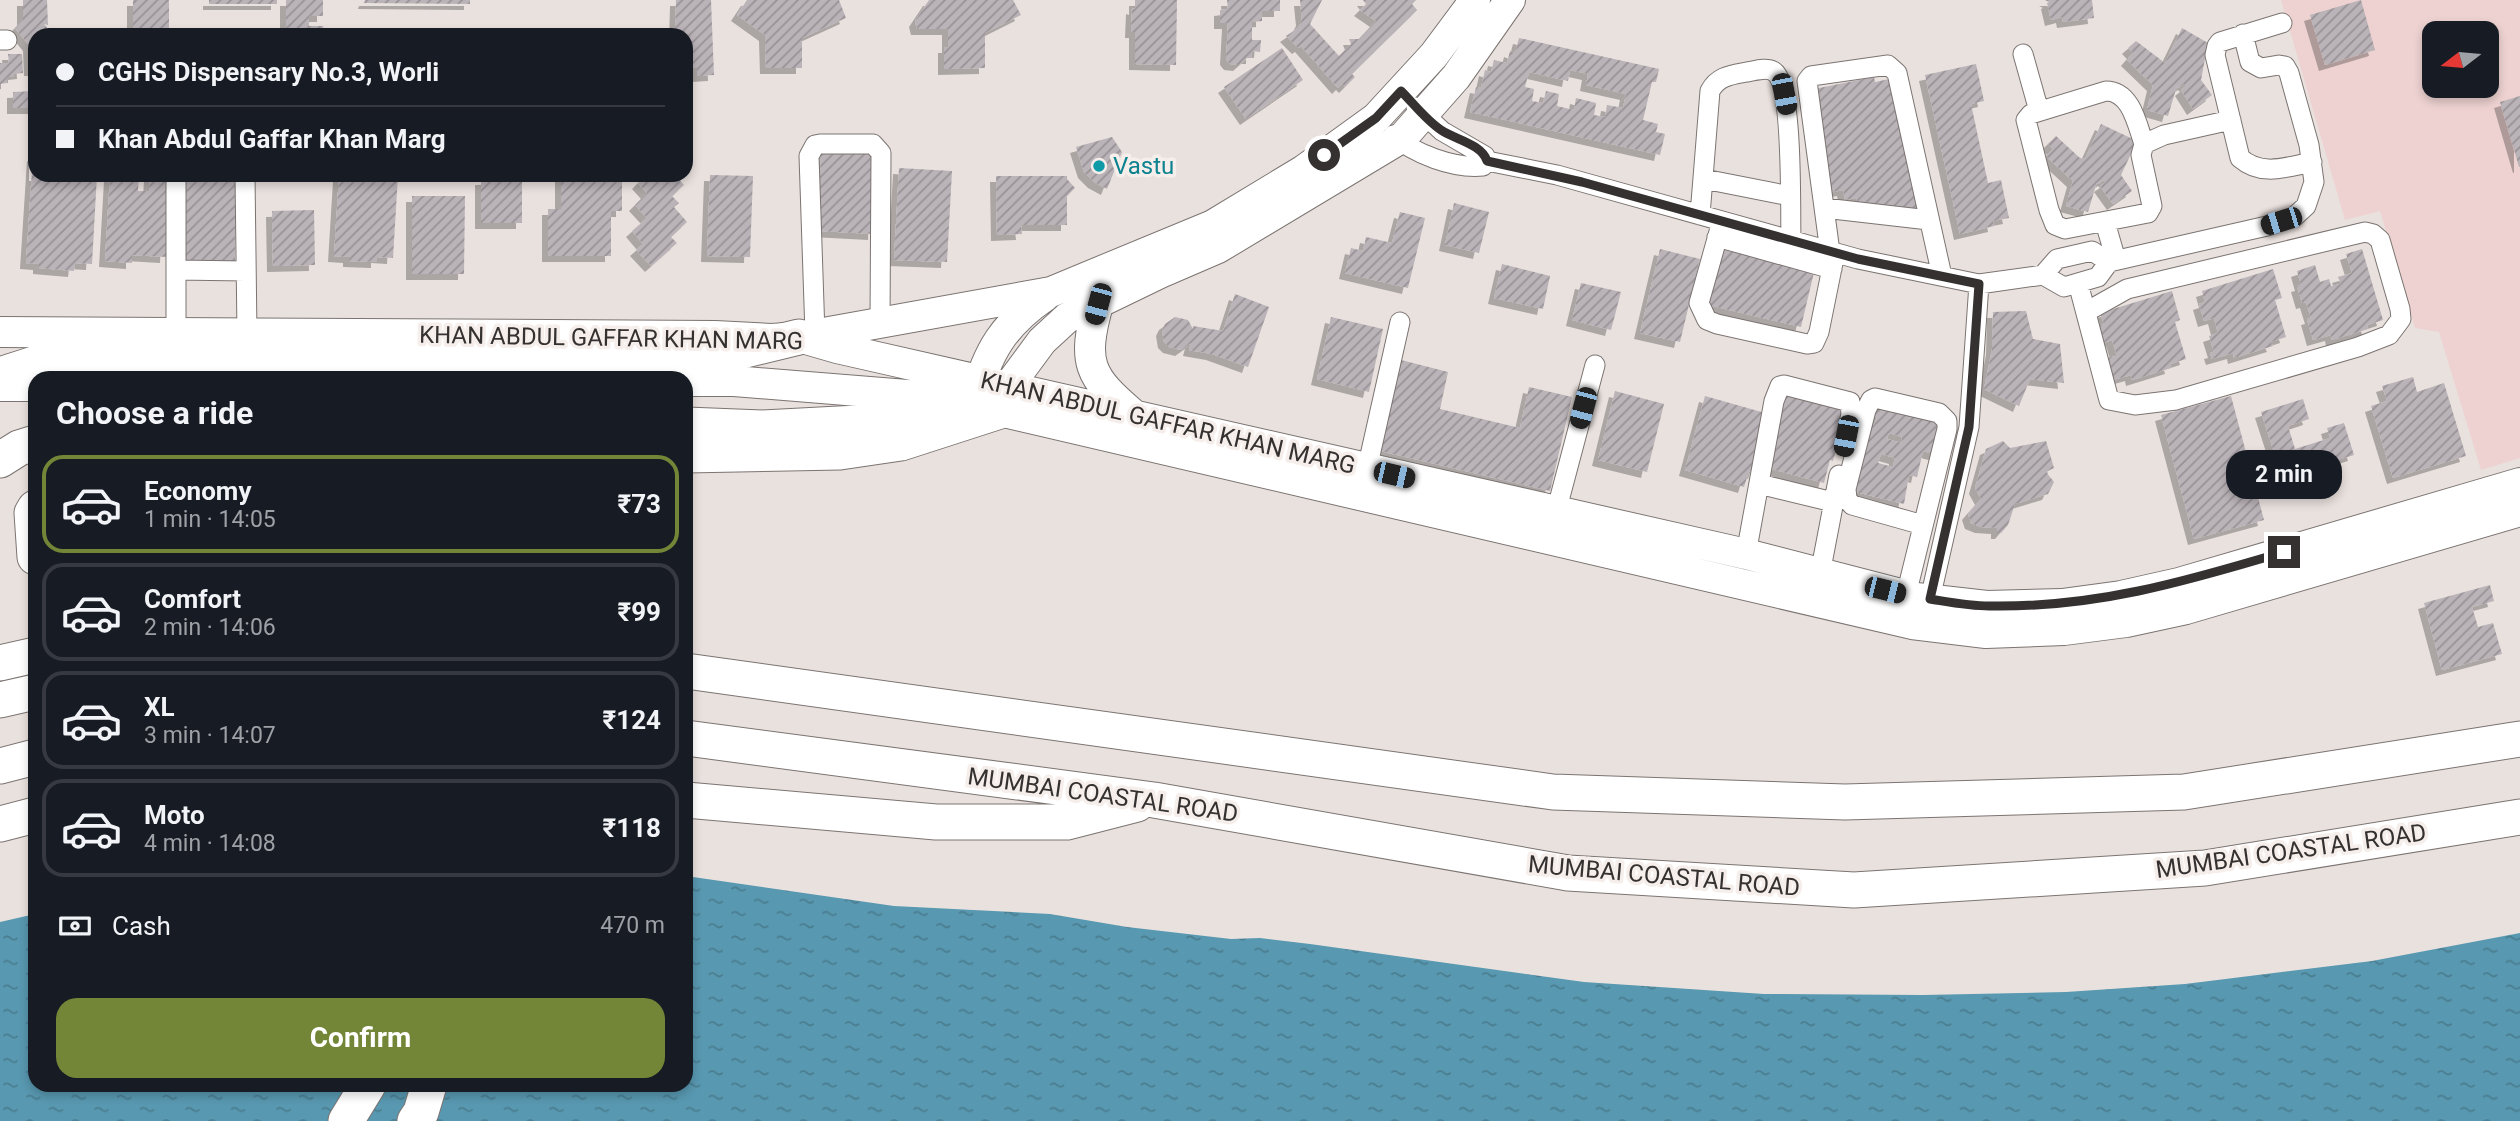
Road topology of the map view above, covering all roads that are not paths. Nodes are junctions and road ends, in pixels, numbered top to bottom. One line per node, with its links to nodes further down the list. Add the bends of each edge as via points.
1 (1475, 0): 6 (main road)
2 (1510, 0): 8 (main road, via 1456,77)
3 (2282, 23): 4 (street)
4 (2243, 34): 10 (street, via 2220,42 2215,49); 14 (street, via 2250,62 2261,68 2285,66)
5 (2023, 54): 7 (street)
6 (1401, 91): 8 (street); 9 (main road)
7 (2039, 111): 12 (street, via 2113,91 2128,102); 23 (street, via 2026,121 2056,225 2064,229)
8 (1423, 114): 11 (main road); 13 (street)
9 (1376, 118): 11 (street); 19 (main road, via 1304,170)
10 (2231, 120): 12 (street); 14 (street, via 2240,158 2248,165 2271,170)
11 (1399, 140): 13 (street, via 1456,164 1483,166); 19 (main road)
12 (2144, 144): 23 (street, via 2141,155 2151,210)
13 (1487, 161): 21 (street, via 1557,175)
14 (2312, 162): 27 (street, via 2314,182 2306,206 2294,217)
15 (1704, 179): 18 (street); 18 (street, via 1710,91 1717,80 1768,69 1779,76 1788,114); 21 (street)
16 (176, 182): 28 (street)
17 (245, 182): 29 (street)
18 (1790, 196): 25 (street)
19 (1272, 203): 34 (main road); 35 (main road, via 1218,248)
20 (1824, 208): 22 (street); 22 (street, via 1807,81 1811,76 1888,65 1897,73); 26 (street)
21 (1700, 215): 24 (street)
22 (1929, 220): 31 (street)
23 (2105, 222): 27 (street)
24 (1719, 229): 25 (street); 26 (street); 26 (street, via 1699,303 1707,320 1717,324 1814,344)
25 (1791, 240): 26 (street)
26 (1833, 258): 31 (street)
27 (2112, 261): 30 (street, via 2092,251 2057,259); 32 (street, via 2098,277)
28 (176, 270): 29 (street); 40 (street)
29 (246, 271): 41 (street)
30 (2043, 275): 32 (street, via 2064,287); 33 (street)
31 (1942, 276): 33 (street)
32 (2078, 283): 36 (street)
33 (1979, 284): 63 (street, via 1969,427)
34 (1051, 292): 37 (main road); 48 (main road, via 1020,313 1002,334)
35 (1098, 304): 48 (main road, via 1067,318); 49 (main road, via 1088,346 1090,362 1109,394)
36 (2086, 312): 36 (street, via 2127,289 2365,232 2379,240 2401,319 2389,335 2358,347 2175,400 2135,405 2109,400)
37 (880, 322): 42 (main road); 42 (street, via 881,153 873,144 820,144 809,156)
38 (1399, 322): 54 (street)
39 (0, 332): 40 (main road, KHAN ABDUL GAFFAR KHAN MARG)
40 (176, 333): 41 (main road, KHAN ABDUL GAFFAR KHAN MARG)
41 (247, 334): 42 (main road, KHAN ABDUL GAFFAR KHAN MARG)
42 (807, 336): 44 (highway, via 704,360 130,355 34,364); 48 (main road, KHAN ABDUL GAFFAR KHAN MARG)
43 (1595, 365): 59 (street)
44 (0, 375)
45 (693, 381): 48 (main road, KHAN ABDUL GAFFAR KHAN MARG)
46 (0, 386): 47 (main road)
47 (28, 386)
48 (981, 396): 49 (main road, KHAN ABDUL GAFFAR KHAN MARG); 50 (highway, via 877,422 762,428); 52 (highway, via 901,443 840,452); 58 (main road, KHAN ABDUL GAFFAR KHAN MARG, via 1912,624 1986,633 2126,622)
49 (1134, 415): 54 (main road, KHAN ABDUL GAFFAR KHAN MARG)
50 (693, 425)
51 (28, 445): 53 (highway)
52 (693, 455)
53 (0, 460)
54 (1367, 468): 59 (main road, KHAN ABDUL GAFFAR KHAN MARG)
55 (2520, 483): 63 (main road, KHAN ABDUL GAFFAR KHAN MARG, via 2121,596 2062,604 1987,606)
56 (1759, 484): 57 (street); 57 (street, via 1780,386 1847,399 1851,407); 61 (street)
57 (1833, 502): 62 (street)
58 (2520, 511)
59 (1556, 512): 61 (main road, KHAN ABDUL GAFFAR KHAN MARG)
60 (1923, 525): 60 (street, via 1947,421 1939,413 1875,398 1866,410 1847,499 1852,505); 63 (street)
61 (1746, 554): 62 (main road, KHAN ABDUL GAFFAR KHAN MARG)
62 (1820, 574): 63 (main road, KHAN ABDUL GAFFAR KHAN MARG)
63 (1918, 597)
64 (28, 657): 65 (highway)
65 (0, 663)
66 (693, 672): 70 (highway, via 1567,792 1844,802 2184,792)
67 (28, 694): 68 (highway)
68 (0, 700)
69 (693, 739): 73 (highway, MUMBAI COASTAL ROAD)
70 (2520, 739)
71 (28, 759): 72 (highway)
72 (0, 766)
73 (1154, 800): 74 (highway, via 1067,822 936,822); 76 (highway, MUMBAI COASTAL ROAD, via 1568,873 1854,890 2204,868)
74 (693, 801)
75 (28, 817): 77 (highway)
76 (2520, 817)
77 (0, 824)
78 (364, 1092): 80 (highway)
79 (427, 1092): 81 (highway)
80 (346, 1121)
81 (415, 1121)

